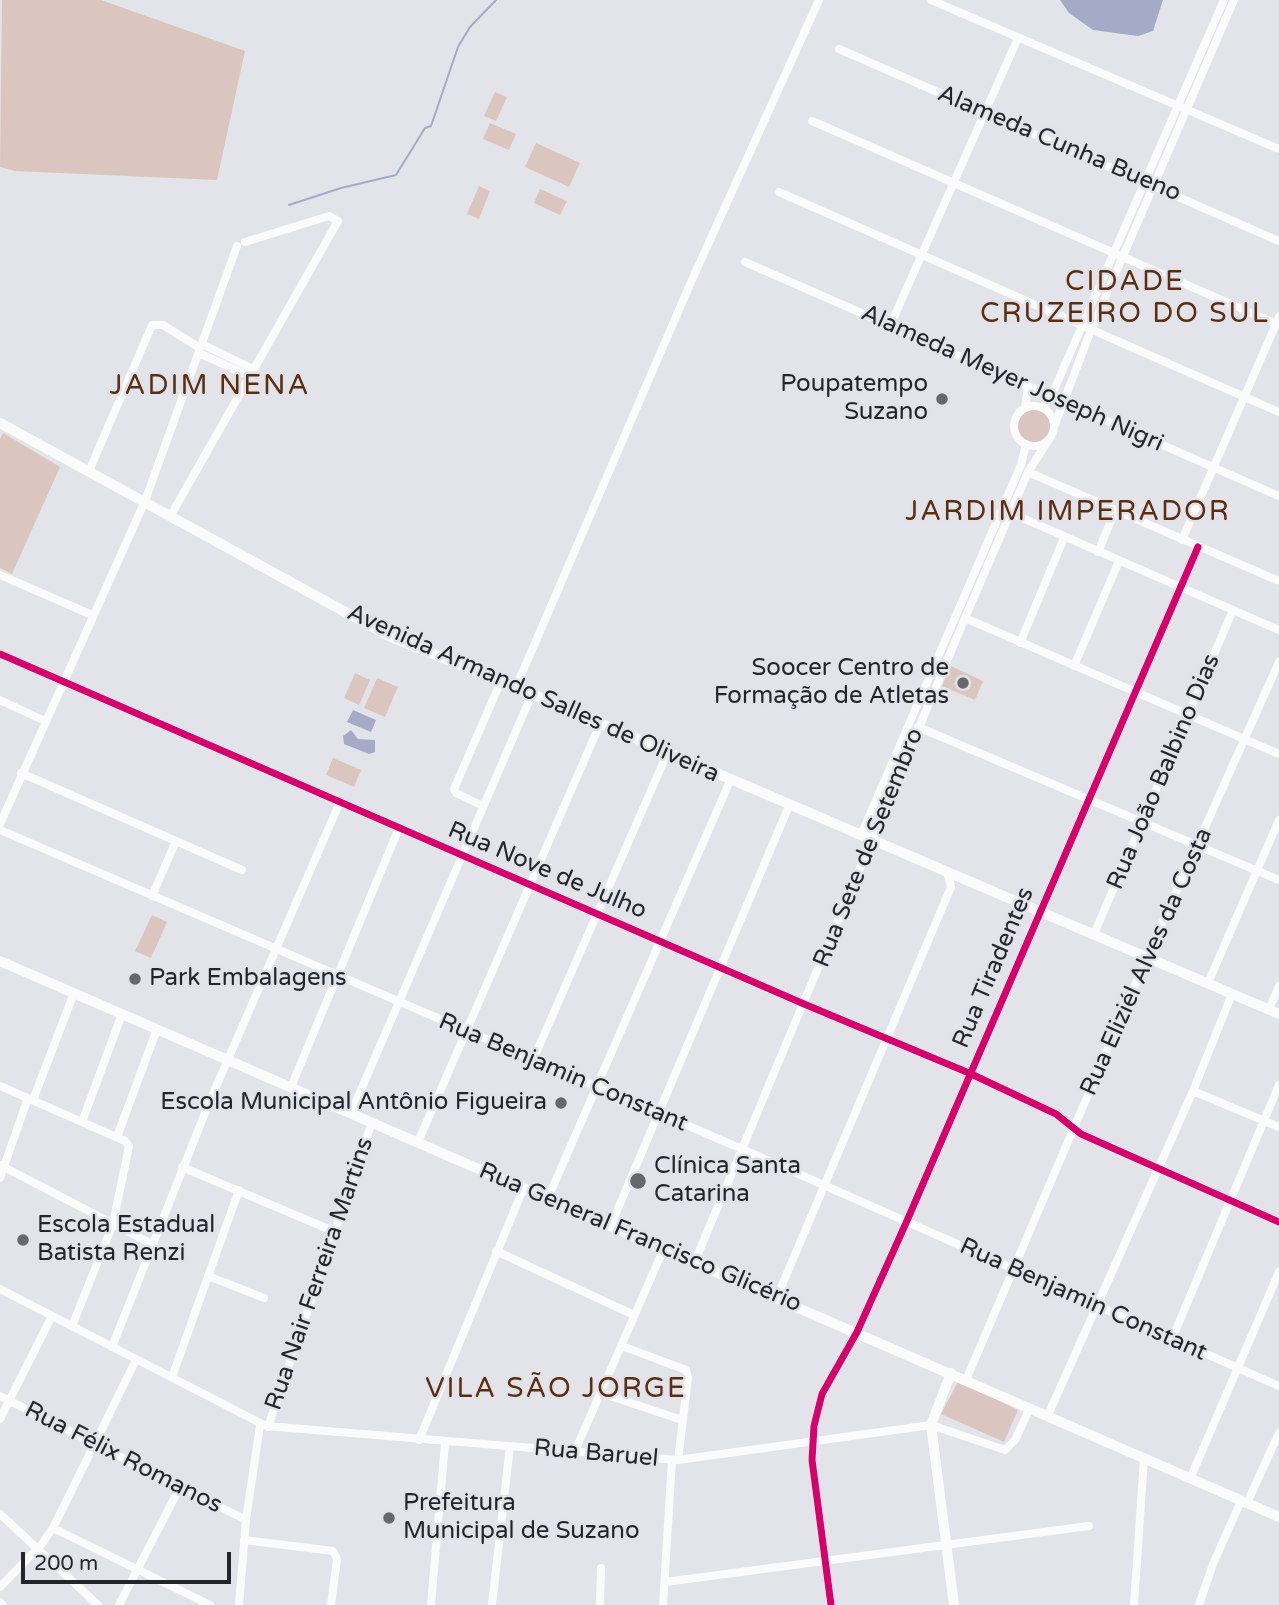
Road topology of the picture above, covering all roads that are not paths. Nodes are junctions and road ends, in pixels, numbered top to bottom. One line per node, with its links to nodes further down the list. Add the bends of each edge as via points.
1 (819, 0): 61 (street)
2 (931, 0): 5 (street)
3 (1224, 0): 7 (street)
4 (1234, 0): 7 (street)
5 (1018, 38): 7 (street); 8 (street)
6 (839, 49): 8 (street, Alameda Cunha Bueno)
7 (1182, 108): 10 (street); 12 (street)
8 (986, 112): 11 (street); 12 (street, Alameda Cunha Bueno)
9 (812, 121): 11 (street)
10 (1279, 149)
11 (954, 183): 15 (street); 16 (street)
12 (1150, 183): 14 (street, Alameda Cunha Bueno); 16 (street)
13 (779, 192): 15 (street)
14 (1279, 241)
15 (922, 255): 19 (street); 20 (street)
16 (1119, 255): 18 (street); 20 (street); 21 (street)
17 (745, 262): 19 (street, Alameda Meyer Joseph Nigri)
18 (1278, 322): 25 (street)
19 (890, 326): 24 (street, Alameda Meyer Joseph Nigri)
20 (1082, 326): 21 (street); 26 (street)
21 (1091, 330): 25 (street); 27 (street)
22 (200, 348): 23 (street); 23 (street, via 241,244 329,216 338,221); 36 (street, via 163,325 152,325); 39 (street)
23 (251, 372): 42 (street)
24 (1028, 386): 26 (street, Alameda Meyer Joseph Nigri); 29 (street)
25 (1244, 396): 30 (street); 35 (street)
26 (1051, 397): 27 (street, Alameda Meyer Joseph Nigri); 28 (street)
27 (1062, 401): 32 (street); 35 (street, Alameda Meyer Joseph Nigri)
28 (1042, 407): 29 (street); 32 (street, via 1051,415)
29 (1025, 408): 34 (street, via 1017,415 1015,428)
30 (1279, 412)
31 (0, 423): 36 (main road, Avenida Armando Salles de Oliveira)
32 (1054, 427): 33 (street)
33 (1049, 439): 34 (street, via 1038,445); 37 (street, Rua Sete de Setembro)
34 (1026, 444): 83 (street, Rua Sete de Setembro, via 1016,477)
35 (1213, 467): 38 (street, Alameda Meyer Joseph Nigri); 44 (street)
36 (89, 471): 39 (main road, Avenida Armando Salles de Oliveira)
37 (1028, 472): 40 (street); 41 (street, Rua Sete de Setembro)
38 (1279, 496)
39 (145, 501): 42 (main road, Avenida Armando Salles de Oliveira); 52 (street)
40 (1115, 511): 44 (street); 46 (street)
41 (1011, 513): 43 (street); 53 (street, Rua Sete de Setembro)
42 (171, 515): 60 (main road, Avenida Armando Salles de Oliveira, via 370,626)
43 (1064, 538): 46 (street); 55 (street)
44 (1182, 540): 45 (street)
45 (1198, 547): 49 (street); 50 (street, Rua Tiradentes)
46 (1098, 552): 47 (street)
47 (1119, 561): 50 (street); 58 (street)
48 (0, 575): 52 (street)
49 (1279, 581)
50 (1181, 587): 51 (street); 62 (street, Rua Tiradentes)
51 (1233, 610): 54 (street); 65 (street, Rua João Balbino Dias)
52 (92, 615): 59 (street)
53 (965, 618): 55 (street); 68 (street, Rua Sete de Setembro)
54 (1279, 630)
55 (1020, 643): 58 (street)
56 (0, 654): 59 (street, Rua Nove de Julho)
57 (1279, 662): 69 (street, Rua Eliziél Alves da Costa)
58 (1074, 666): 62 (street)
59 (63, 680): 66 (street); 75 (street, Rua Nove de Julho)
60 (501, 681): 61 (main road, Avenida Armando Salles de Oliveira); 76 (street, via 454,789)
61 (516, 687): 63 (main road, Avenida Armando Salles de Oliveira)
62 (1135, 692): 65 (street); 74 (street, Rua Tiradentes)
63 (533, 694): 67 (main road, Avenida Armando Salles de Oliveira); 76 (street)
64 (0, 700): 66 (street)
65 (1190, 716): 69 (street); 79 (street, Rua João Balbino Dias)
66 (45, 720): 72 (street)
67 (600, 724): 70 (main road, Avenida Armando Salles de Oliveira); 93 (street)
68 (918, 727): 74 (street); 85 (street, Rua Sete de Setembro)
69 (1245, 739): 71 (street); 86 (street, Rua Eliziél Alves da Costa)
70 (667, 754): 73 (main road, Avenida Armando Salles de Oliveira); 97 (street)
71 (1279, 754)
72 (21, 773): 80 (street); 84 (street)
73 (730, 780): 77 (main road, Avenida Armando Salles de Oliveira); 99 (street)
74 (1087, 801): 79 (street); 96 (street, Rua Tiradentes)
75 (340, 802): 81 (street, Rua Nove de Julho); 100 (street)
76 (483, 806): 87 (street)
77 (789, 806): 83 (main road, Avenida Armando Salles de Oliveira); 103 (street)
78 (1279, 820): 89 (street)
79 (1143, 823): 86 (street); 98 (street, Rua João Balbino Dias)
80 (0, 824)
81 (399, 828): 87 (street, Rua Nove de Julho); 104 (street)
82 (0, 830): 95 (street, Rua Benjamin Constant)
83 (861, 835): 85 (main road, Avenida Armando Salles de Oliveira)
84 (176, 841): 88 (street); 95 (street)
85 (872, 841): 90 (main road, Avenida Armando Salles de Oliveira); 110 (street, Rua Sete de Setembro)
86 (1197, 846): 89 (street); 101 (street, Rua Eliziél Alves da Costa)
87 (462, 855): 93 (street, Rua Nove de Julho); 109 (street)
88 (242, 870)
89 (1258, 871): 92 (street); 105 (street)
90 (947, 872): 91 (main road, Avenida Armando Salles de Oliveira); 94 (street)
91 (967, 880): 94 (street); 96 (main road, Avenida Armando Salles de Oliveira)
92 (1279, 880)
93 (529, 883): 97 (street, Rua Nove de Julho); 114 (street)
94 (951, 887): 115 (street)
95 (152, 896): 100 (street, Rua Benjamin Constant)
96 (1039, 911): 98 (main road, Avenida Armando Salles de Oliveira); 118 (street, Rua Tiradentes)
97 (598, 913): 99 (street, Rua Nove de Julho); 117 (street)
98 (1094, 934): 101 (main road, Avenida Armando Salles de Oliveira)
99 (661, 941): 103 (street, Rua Nove de Julho); 122 (street)
100 (273, 950): 104 (street, Rua Benjamin Constant); 116 (street)
101 (1147, 957): 105 (main road, Avenida Armando Salles de Oliveira); 131 (street, Rua Eliziél Alves da Costa)
102 (0, 961): 107 (main road, Rua General Francisco Glicério)
103 (721, 967): 110 (street, Rua Nove de Julho); 126 (street)
104 (335, 977): 109 (street, Rua Benjamin Constant); 121 (street)
105 (1208, 983): 108 (main road, Avenida Armando Salles de Oliveira)
106 (1279, 986): 111 (street)
107 (74, 993): 112 (main road, Rua General Francisco Glicério); 124 (street)
108 (1232, 994): 111 (main road, Avenida Armando Salles de Oliveira); 123 (street)
109 (398, 1003): 114 (street, Rua Benjamin Constant); 125 (street)
110 (804, 1004): 115 (street, Rua Nove de Julho); 134 (street, Rua Sete de Setembro)
111 (1274, 1012)
112 (122, 1014): 113 (main road, Rua General Francisco Glicério); 128 (street)
113 (158, 1029): 116 (main road, Rua General Francisco Glicério); 132 (street)
114 (465, 1031): 117 (street, Rua Benjamin Constant); 133 (street)
115 (888, 1038): 118 (street, Rua Nove de Julho); 140 (street)
116 (227, 1059): 121 (main road, Rua General Francisco Glicério); 136 (street)
117 (533, 1060): 122 (street, Rua Benjamin Constant)
118 (969, 1073): 131 (street, Rua Nove de Julho, via 1056,1114); 145 (street, Rua Tiradentes)
119 (1279, 1085): 127 (street)
120 (0, 1086): 124 (street)
121 (291, 1087): 125 (main road, Rua General Francisco Glicério)
122 (596, 1088): 126 (street, Rua Benjamin Constant); 142 (street)
123 (1192, 1091): 127 (street); 137 (street)
124 (31, 1099): 128 (street); 135 (street)
125 (351, 1113): 129 (main road, Rua General Francisco Glicério)
126 (658, 1116): 134 (street, Rua Benjamin Constant); 147 (street)
127 (1264, 1120): 130 (street); 143 (street)
128 (82, 1122): 132 (street)
129 (372, 1122): 133 (main road, Rua General Francisco Glicério); 148 (street, Rua Nair Ferreira Martins)
130 (1279, 1127)
131 (1075, 1128): 137 (street, Rua Nove de Julho); 153 (street, Rua Eliziél Alves da Costa)
132 (117, 1137): 146 (street, via 128,1143 129,1151)
133 (418, 1142): 139 (main road, Rua General Francisco Glicério)
134 (742, 1149): 140 (street, Rua Benjamin Constant); 152 (street, Rua Sete de Setembro)
135 (2, 1166): 138 (street); 146 (street)
136 (182, 1167): 141 (street); 149 (street)
137 (1157, 1167): 143 (street, Rua Nove de Julho); 159 (street)
138 (0, 1178)
139 (524, 1187): 142 (main road, Rua General Francisco Glicério); 151 (street)
140 (825, 1188): 145 (street, Rua Benjamin Constant); 157 (street)
141 (239, 1190): 148 (street); 155 (street)
142 (548, 1198): 147 (main road, Rua General Francisco Glicério)
143 (1231, 1200): 144 (street, Rua Nove de Julho); 164 (street)
144 (1279, 1222)
145 (906, 1223): 153 (street, Rua Benjamin Constant); 163 (street, Rua Tiradentes)
146 (113, 1224): 149 (street); 162 (street)
147 (611, 1225): 150 (main road, Rua General Francisco Glicério)
148 (332, 1231): 181 (street, Rua Nair Ferreira Martins)
149 (152, 1244): 166 (street)
150 (664, 1248): 152 (main road, Rua General Francisco Glicério); 160 (street)
151 (496, 1251): 160 (street); 183 (street)
152 (695, 1261): 157 (main road, Rua General Francisco Glicério)
153 (1013, 1269): 159 (street, Rua Benjamin Constant); 171 (street, Rua Eliziél Alves da Costa)
154 (1279, 1272): 168 (street)
155 (208, 1276): 158 (street); 170 (street)
156 (0, 1289): 161 (street)
157 (777, 1297): 163 (main road, Rua General Francisco Glicério)
158 (264, 1298)
159 (1095, 1305): 164 (street, Rua Benjamin Constant); 177 (street)
160 (634, 1315): 165 (street)
161 (52, 1316): 162 (street); 175 (street)
162 (72, 1326): 166 (street)
163 (857, 1332): 169 (main road, Rua General Francisco Glicério); 186 (street, Rua Tiradentes, via 827,1383)
164 (1172, 1339): 168 (street, Rua Benjamin Constant)
165 (622, 1346): 173 (street); 179 (street, via 683,1368 688,1378)
166 (112, 1347): 167 (street)
167 (136, 1360): 170 (street); 184 (street)
168 (1236, 1367): 172 (street, Rua Benjamin Constant); 191 (street)
169 (951, 1373): 171 (main road, Rua General Francisco Glicério); 180 (main road)
170 (172, 1377): 181 (street)
171 (966, 1380): 176 (main road, Rua General Francisco Glicério)
172 (1279, 1385)
173 (601, 1393): 179 (street); 188 (street)
174 (0, 1396): 175 (street, Rua Félix Romanos)
175 (9, 1400): 178 (street); 184 (street, Rua Félix Romanos)
176 (1030, 1408): 177 (main road, Rua General Francisco Glicério); 180 (street, via 1012,1446 1005,1450)
177 (1048, 1415): 189 (main road, Rua General Francisco Glicério)
178 (0, 1419)
179 (682, 1420): 190 (street)
180 (930, 1425): 186 (street, Rua Baruel); 200 (main road)
181 (264, 1426): 183 (street, Rua Baruel); 196 (street, Rua Nair Ferreira Martins)
182 (1279, 1433): 193 (street)
183 (419, 1440): 185 (street, Rua Baruel)
184 (95, 1443): 192 (street, Rua Félix Romanos); 198 (street)
185 (445, 1443): 187 (street, Rua Baruel); 212 (street)
186 (812, 1443): 190 (street, Rua Baruel); 202 (street, Rua Tiradentes)
187 (510, 1446): 188 (street, Rua Baruel); 213 (street)
188 (575, 1451): 190 (street, Rua Baruel)
189 (1144, 1458): 191 (main road, Rua General Francisco Glicério); 218 (street)
190 (675, 1460): 205 (street)
191 (1190, 1479): 193 (main road, Rua General Francisco Glicério)
192 (180, 1487): 196 (street, Rua Félix Romanos); 204 (street)
193 (1244, 1502): 195 (main road, Rua General Francisco Glicério); 219 (street, via 1213,1564)
194 (0, 1514): 201 (street)
195 (1279, 1517)
196 (246, 1520): 199 (street, Rua Nair Ferreira Martins)
197 (1089, 1526): 200 (street)
198 (52, 1528): 201 (street); 204 (street)
199 (244, 1540): 210 (street, Rua Nair Ferreira Martins); 211 (street, via 333,1550 337,1559)
200 (946, 1543): 202 (street); 217 (main road)
201 (37, 1549): 206 (street); 207 (street)
202 (825, 1560): 205 (street); 216 (street, Rua Tiradentes)
203 (601, 1567): 214 (street)
204 (137, 1571): 208 (street); 209 (street)
205 (665, 1582): 215 (street)
206 (0, 1587)
207 (98, 1605)
208 (119, 1605)
209 (210, 1605)
210 (239, 1605)
211 (331, 1605)
212 (431, 1605)
213 (492, 1605)
214 (600, 1605)
215 (663, 1605)
216 (831, 1605)
217 (954, 1605)
218 (1134, 1605)
219 (1199, 1605)

